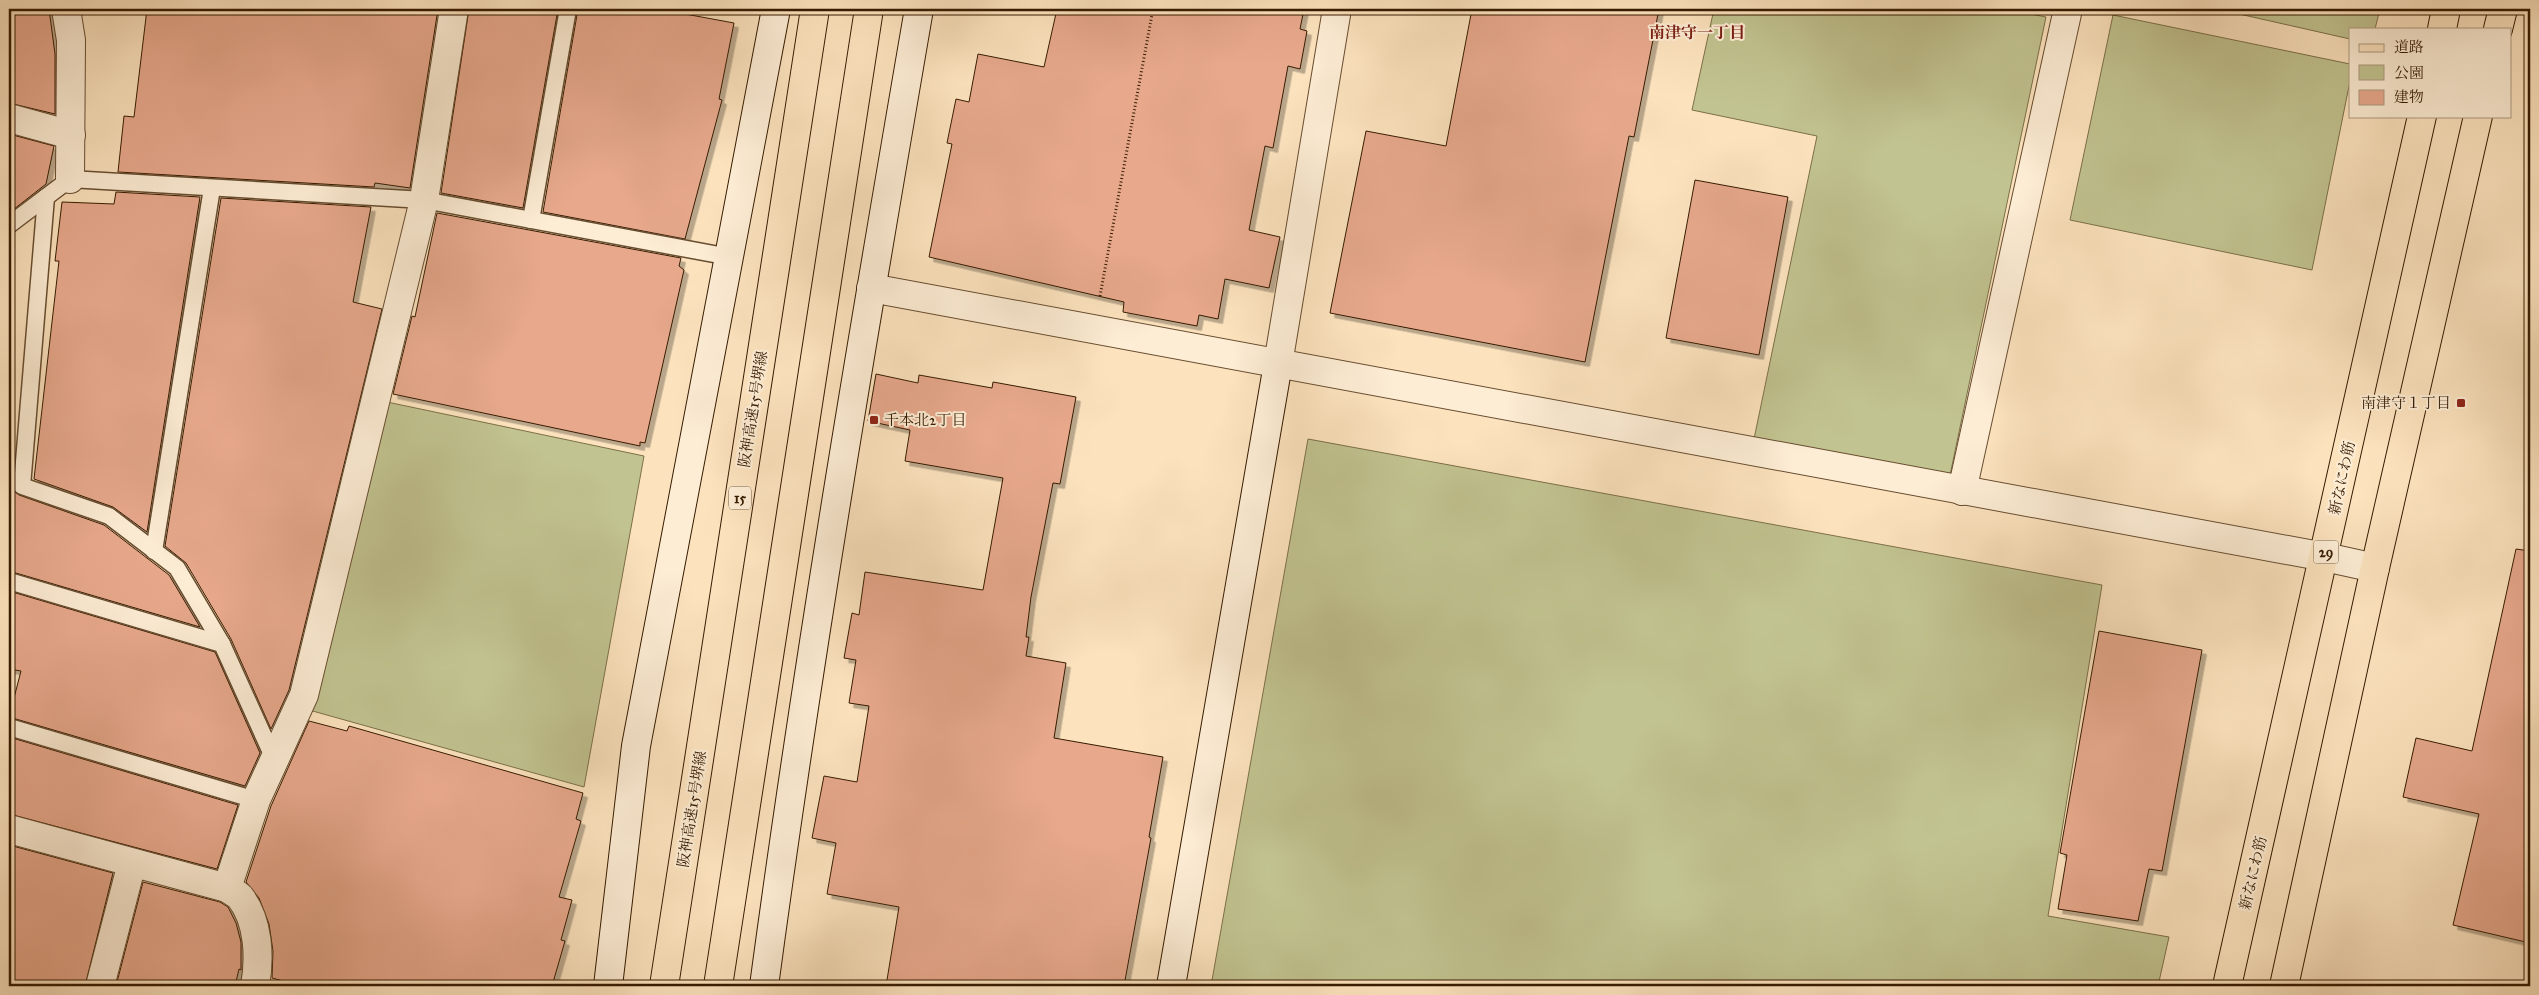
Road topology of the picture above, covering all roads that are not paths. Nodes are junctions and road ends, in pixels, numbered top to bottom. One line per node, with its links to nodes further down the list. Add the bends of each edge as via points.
1 (66, 9): 17 (street, via 71,40)
2 (454, 9): 21 (street)
3 (568, 9): 22 (lane)
4 (774, 9): 24 (street)
5 (815, 9): 42 (main road, 阪神高速15号堺線 / 15)
6 (869, 9): 43 (main road)
7 (919, 9): 25 (street)
8 (1337, 9): 26 (street)
9 (2446, 9): 12 (main road)
10 (2503, 9): 13 (main road)
11 (2062, 10): 27 (street)
12 (2442, 28)
13 (2498, 28)
14 (9, 118): 17 (street)
15 (2422, 118): 29 (main road, 新なにわ筋 / 29)
16 (2478, 118): 30 (main road)
17 (70, 135): 18 (street)
18 (70, 179): 19 (lane); 20 (lane)
19 (212, 188): 21 (lane); 28 (lane)
20 (46, 197): 23 (lane); 28 (lane, via 22,486 109,516)
21 (424, 200): 22 (lane); 34 (street, via 304,694)
22 (531, 220): 24 (lane)
23 (9, 225)
24 (730, 258): 41 (street, via 636,746)
25 (870, 288): 26 (street); 44 (street, via 785,827)
26 (1278, 364): 27 (street); 45 (street)
27 (1962, 491): 29 (street)
28 (154, 551): 32 (lane, via 176,568)
29 (2325, 557): 30 (street); 46 (main road, 新なにわ筋 / 29)
30 (2376, 568): 47 (main road)
31 (9, 582): 32 (lane)
32 (222, 644): 34 (lane)
33 (9, 727): 35 (lane)
34 (274, 759): 35 (street)
35 (256, 800): 38 (street)
36 (9, 829): 37 (street)
37 (132, 863): 38 (street); 39 (street)
38 (227, 888): 40 (street, via 240,896 255,929 258,969)
39 (100, 986)
40 (255, 986)
41 (608, 986)
42 (664, 986)
43 (718, 986)
44 (764, 986)
45 (1171, 986)
46 (2226, 986)
47 (2284, 986)

